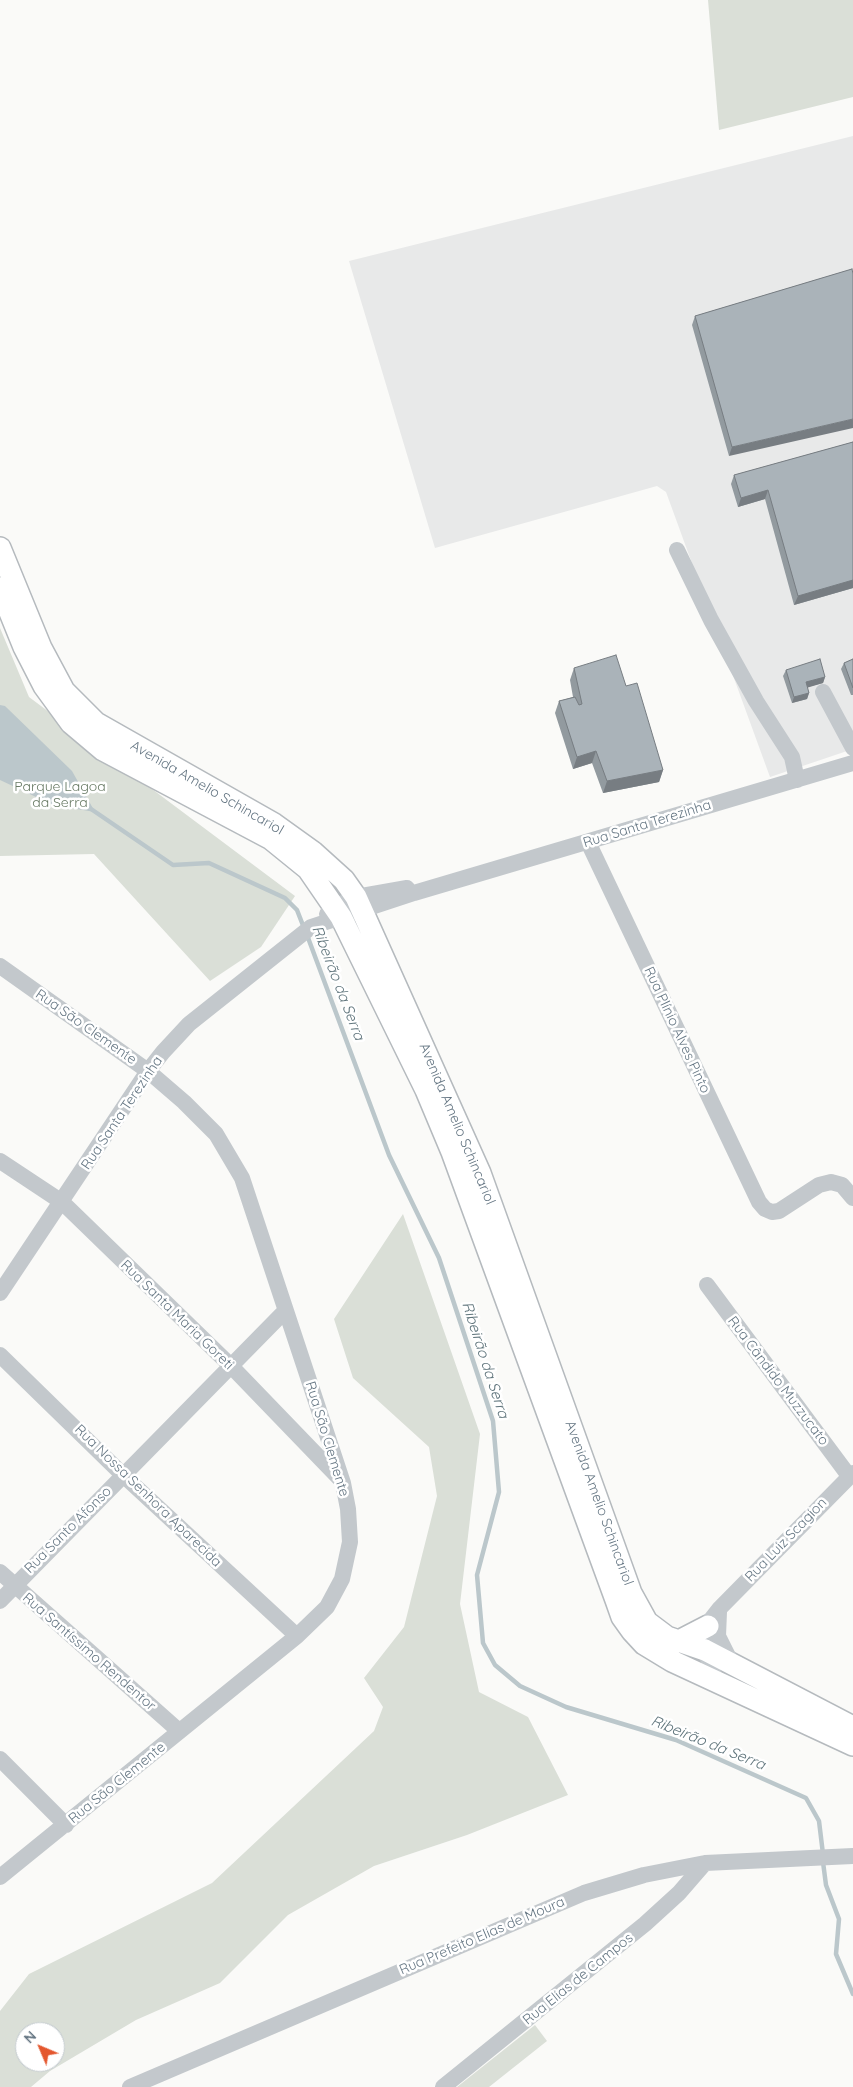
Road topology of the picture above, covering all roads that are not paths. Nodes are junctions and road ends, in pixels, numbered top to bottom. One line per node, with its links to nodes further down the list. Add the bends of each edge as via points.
1 (0, 548): 9 (main road, Avenida Amelio Schincariol, via 41,648 64,691 96,723 274,824 344,880)
2 (677, 550): 7 (street, via 706,611 792,758)
3 (0, 588): 10 (main road, Avenida Amelio Schincariol, via 44,686 71,723 104,750 271,839 308,868)
4 (823, 692): 5 (street)
5 (853, 748)
6 (853, 763): 7 (street, Rua Santa Terezinha)
7 (797, 780): 8 (street, Rua Santa Terezinha)
8 (588, 842): 9 (street, Rua Santa Terezinha); 14 (street, Rua Plínio Alves Pinto, via 758,1202 772,1212 780,1211 825,1182 842,1185)
9 (359, 904): 10 (street, Rua Santa Terezinha); 30 (main road, Avenida Amelio Schincariol, via 480,1173 637,1607 655,1630)
10 (338, 912): 12 (street, Rua Santa Terezinha, via 309,929 189,1024); 33 (main road, Avenida Amelio Schincariol, via 426,1090 452,1152 622,1617 632,1632 656,1653)
11 (0, 966): 12 (street, Rua São Clemente)
12 (148, 1071): 15 (street, Rua Santa Terezinha); 18 (street, Rua São Clemente, via 216,1134 242,1178)
13 (0, 1161): 15 (street, Rua Santa Maria Goreti)
14 (853, 1198)
15 (62, 1202): 17 (street, Rua Santa Terezinha); 20 (street, Rua Santa Maria Goreti)
16 (706, 1286): 21 (street, Rua Cândido Muzzucato)
17 (0, 1293)
18 (285, 1311): 20 (street, Rua Santo Afonso); 23 (street, Rua São Clemente)
19 (0, 1355): 22 (street, Rua Nossa Senhora Aparecida)
20 (231, 1366): 22 (street, Rua Santo Afonso); 23 (street, Rua Santa Maria Goreti)
21 (851, 1474): 27 (street, Rua Luiz Scagion)
22 (123, 1475): 25 (street, Rua Santo Afonso); 29 (street, Rua Nossa Senhora Aparecida)
23 (344, 1483): 29 (street, Rua São Clemente, via 350,1542 342,1579 327,1607)
24 (0, 1572): 25 (street, Rua Santíssimo Rendentor)
25 (14, 1586): 26 (street, Rua Santo Afonso); 35 (street, Rua Santíssimo Rendentor)
26 (0, 1601)
27 (720, 1608): 28 (street, Rua Luiz Scagion); 32 (street, via 718,1636)
28 (708, 1626): 30 (main road); 31 (street)
29 (296, 1636): 35 (street, Rua São Clemente)
30 (677, 1642): 31 (main road, Avenida Amelio Schincariol)
31 (705, 1650): 32 (main road, Avenida Amelio Schincariol); 33 (street)
32 (732, 1664): 34 (main road, Avenida Amelio Schincariol)
33 (716, 1681): 36 (main road, Avenida Amelio Schincariol)
34 (853, 1727)
35 (179, 1731): 38 (street, Rua São Clemente)
36 (853, 1745)
37 (0, 1759): 38 (street)
38 (66, 1824): 41 (street, Rua São Clemente)
39 (853, 1856): 40 (street, Rua Prefeito Elias de Moura)
40 (705, 1863): 42 (street, Rua Prefeito Elias de Moura, via 644,1875 584,1893); 43 (street, Rua Elias de Campos, via 679,1893 644,1924)
41 (0, 1877)
42 (130, 2087)
43 (444, 2087)

